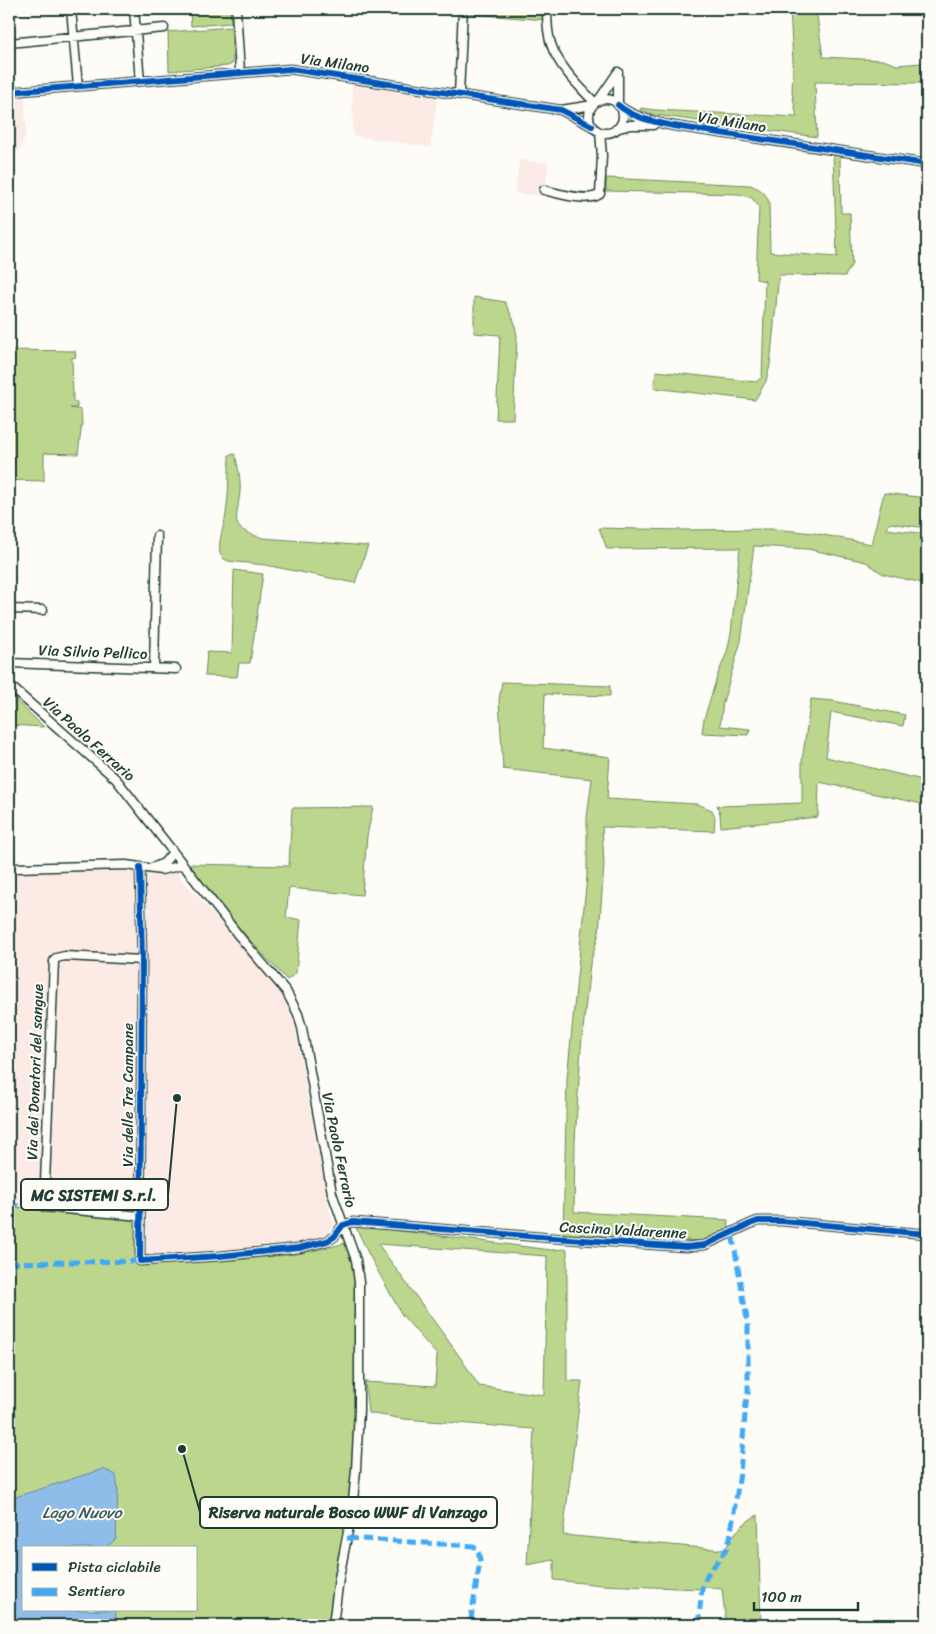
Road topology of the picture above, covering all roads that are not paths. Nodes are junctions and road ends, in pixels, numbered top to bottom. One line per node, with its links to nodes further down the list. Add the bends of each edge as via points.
1 (71, 9): 8 (street)
2 (134, 9): 7 (street)
3 (236, 9): 10 (street)
4 (463, 9): 14 (street)
5 (547, 9): 15 (street, via 548,32 555,54)
6 (164, 28): 7 (street)
7 (136, 32): 8 (street); 11 (street)
8 (74, 37): 9 (street); 12 (street)
9 (9, 44)
10 (240, 72): 11 (street, Via Milano); 14 (street, Via Milano, via 290,69)
11 (140, 81): 12 (street, Via Milano)
12 (78, 86): 13 (street, Via Milano)
13 (9, 92)
14 (459, 94): 17 (street, Via Milano)
15 (595, 103): 16 (street, via 608,99); 16 (street, via 618,72); 17 (street, Via Milano); 18 (street, via 589,115)
16 (619, 105): 19 (street, Via Milano, via 636,116); 20 (street, via 623,114)
17 (561, 110): 18 (street, Via Milano)
18 (592, 126): 21 (street)
19 (674, 126): 20 (street, Via Milano, via 644,124); 22 (street, Via Milano)
20 (616, 130): 21 (street)
21 (600, 132): 23 (street, via 600,194 573,196)
22 (927, 164)
23 (544, 190)
24 (157, 536): 28 (street)
25 (9, 609): 26 (street)
26 (43, 610)
27 (9, 664): 28 (street, Via Silvio Pellico)
28 (154, 668): 29 (street, Via Silvio Pellico)
29 (176, 669)
30 (9, 685): 31 (street, Via Paolo Ferrario, via 116,779)
31 (173, 852): 32 (street, Via Paolo Ferrario); 35 (street)
32 (183, 865): 35 (street, via 168,869); 38 (street, Via Paolo Ferrario, via 286,991 298,1014 332,1193)
33 (140, 867): 34 (street); 35 (street); 36 (street, Via delle Tre Campane)
34 (16, 868)
35 (152, 868)
36 (142, 960): 37 (street, Via delle Tre Campane); 37 (street, Via dei Donatori del sangue, via 65,956 54,961 44,1207)
37 (140, 1216): 38 (street, Via delle Tre Campane, via 141,1261 299,1248 327,1241)
38 (343, 1225): 39 (street, Cascina Valdarenne, via 353,1222 686,1247 705,1245 758,1221); 40 (street, Via Paolo Ferrario, via 356,1260 358,1282 358,1410 352,1511)
39 (927, 1234)
40 (333, 1625)

